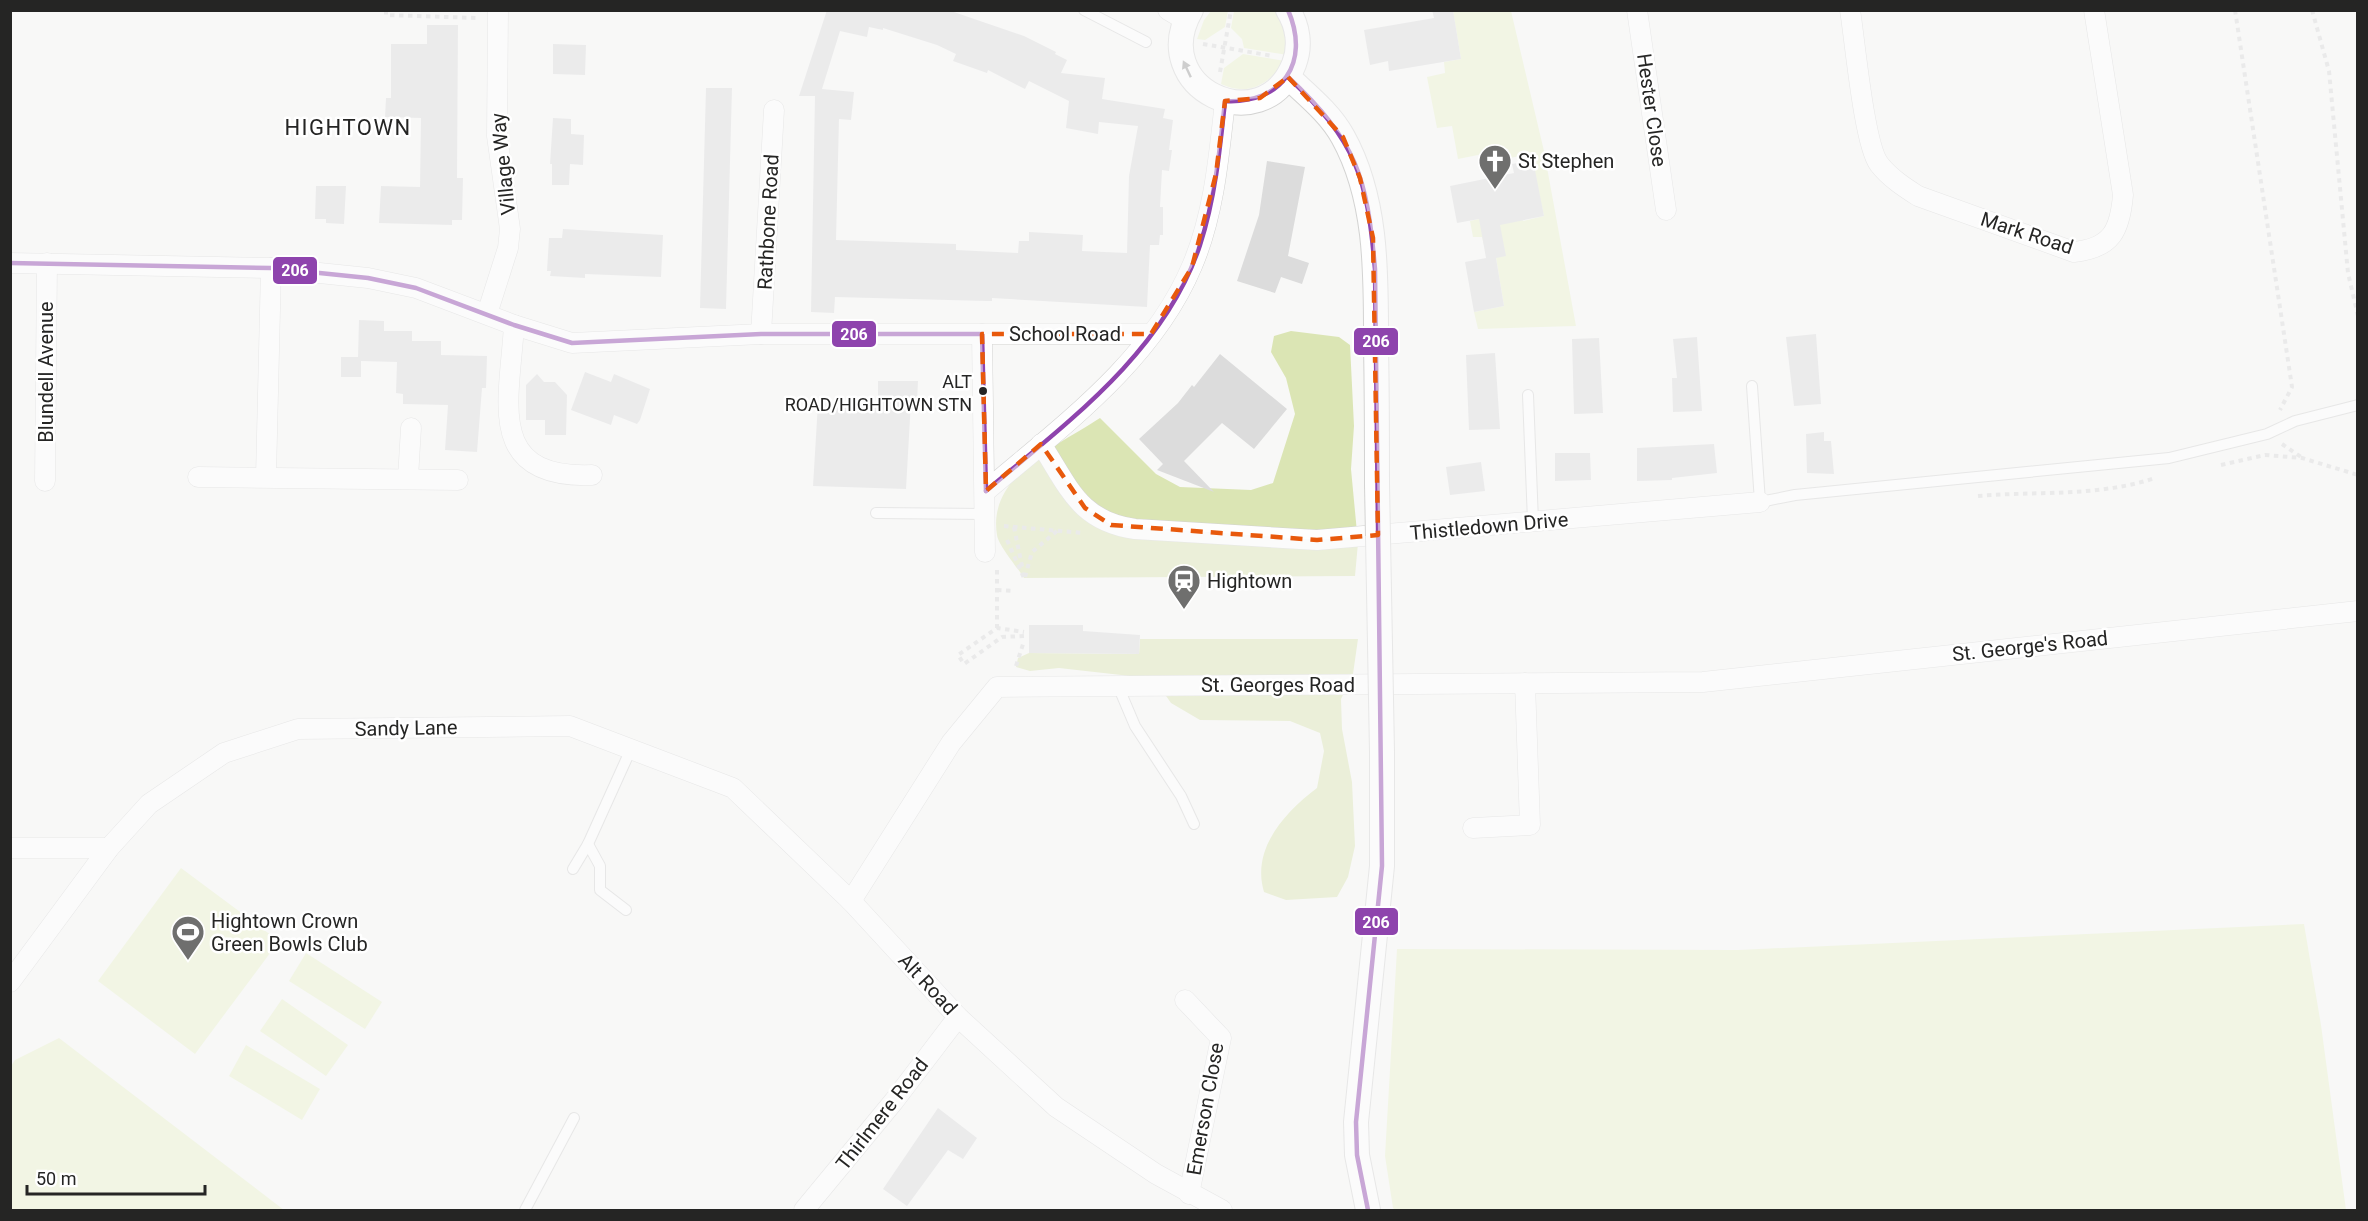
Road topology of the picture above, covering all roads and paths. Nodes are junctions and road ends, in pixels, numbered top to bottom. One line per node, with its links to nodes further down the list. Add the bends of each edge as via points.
1 (386, 10): 11 (path, via 386,15)
2 (1084, 10): 12 (lane)
3 (1231, 10): 14 (path)
4 (1288, 10): 15 (street, via 1298,42 1296,60)
5 (1637, 10): 18 (street, Hester Close)
6 (1850, 10): 7 (street, Mark Road, via 1870,137 1878,163 1897,183 1918,196 2074,252 2095,250 2113,234 2120,220 2123,195)
7 (2094, 10)
8 (2235, 10): 32 (path, via 2292,387)
9 (2312, 10): 23 (path, via 2329,71 2348,273)
10 (1181, 14): 16 (street, one-way to 10, via 1202,89 1186,70 1180,45)
11 (491, 15): 22 (street, Village Way, via 497,136 510,229 508,248)
12 (1146, 42)
13 (1197, 43): 14 (path)
14 (1224, 48): 15 (path); 16 (path)
15 (1282, 67): 16 (street, via 1275,90 1260,99 1243,102); 75 (street, bridge, via 1343,136 1360,178 1373,238 1382,866 1356,1122 1357,1155)
16 (1222, 92): 27 (street, via 1216,174 1192,267)
17 (774, 110): 25 (street, Rathbone Road)
18 (1666, 210)
19 (10, 263): 20 (street, School Road)
20 (47, 263): 21 (street, School Road); 41 (street, Blundell Avenue)
21 (271, 268): 22 (street, School Road, via 368,278 416,288); 37 (street)
22 (487, 314): 24 (street, School Road)
23 (2358, 316)
24 (514, 325): 25 (street, School Road, via 572,343); 35 (street, via 508,416 515,444 525,457 557,473)
25 (761, 334): 26 (street, School Road)
26 (982, 334): 27 (street, School Road); 42 (street)
27 (1150, 334): 33 (street, via 1127,367)
28 (1752, 386): 43 (lane)
29 (1528, 395): 46 (lane)
30 (2358, 405): 32 (lane, via 2295,421)
31 (411, 428): 39 (street)
32 (2267, 434): 43 (lane, via 2191,454 2132,464 1794,495)
33 (1041, 444): 42 (street); 46 (street, Thistledown Drive, via 1085,508 1099,519 1123,527 1317,540)
34 (2302, 458): 36 (path)
35 (592, 475)
36 (2358, 475)
37 (266, 476): 38 (street); 39 (street)
38 (198, 477)
39 (408, 478): 40 (street)
40 (458, 480)
41 (45, 481)
42 (986, 490): 45 (street)
43 (1760, 502): 46 (street, Thistledown Drive)
44 (876, 513): 45 (lane)
45 (985, 514): 48 (street)
46 (1533, 521)
47 (1005, 536): 50 (path)
48 (985, 552)
49 (997, 568): 51 (path)
50 (1024, 578): 50 (path, via 1032,552 1058,530 1014,527)
51 (997, 590): 52 (path); 54 (path)
52 (1014, 591)
53 (2358, 610): 55 (street, St. George's Road)
54 (997, 628): 54 (path, via 1024,634 1002,637 964,664 958,655)
55 (1703, 682): 56 (street, St. Georges Road)
56 (1525, 683): 57 (street, St. Georges Road); 60 (street, via 1530,825)
57 (1118, 686): 59 (lane, via 1135,726 1181,796); 65 (street, St. Georges Road, via 997,687 951,742)
58 (631, 749): 61 (lane); 63 (street, Sandy Lane, via 570,726 298,729 224,753 149,804); 65 (street, Sandy Lane, via 733,788)
59 (1194, 824)
60 (1473, 828)
61 (588, 844): 64 (lane); 66 (lane, via 600,866 600,890)
62 (10, 848): 63 (street)
63 (110, 848): 67 (street, Sandy Lane)
64 (573, 868)
65 (851, 901): 69 (street, Alt Road)
66 (626, 910)
67 (10, 982)
68 (1185, 1000): 71 (street, Emerson Close, via 1221,1038)
69 (958, 1017): 71 (street, Alt Road, via 1056,1107); 73 (street, Thirlmere Road)
70 (574, 1118): 72 (lane)
71 (1189, 1194): 74 (street, Alt Road)
72 (525, 1210)
73 (804, 1210)
74 (1222, 1210)
75 (1368, 1210)

